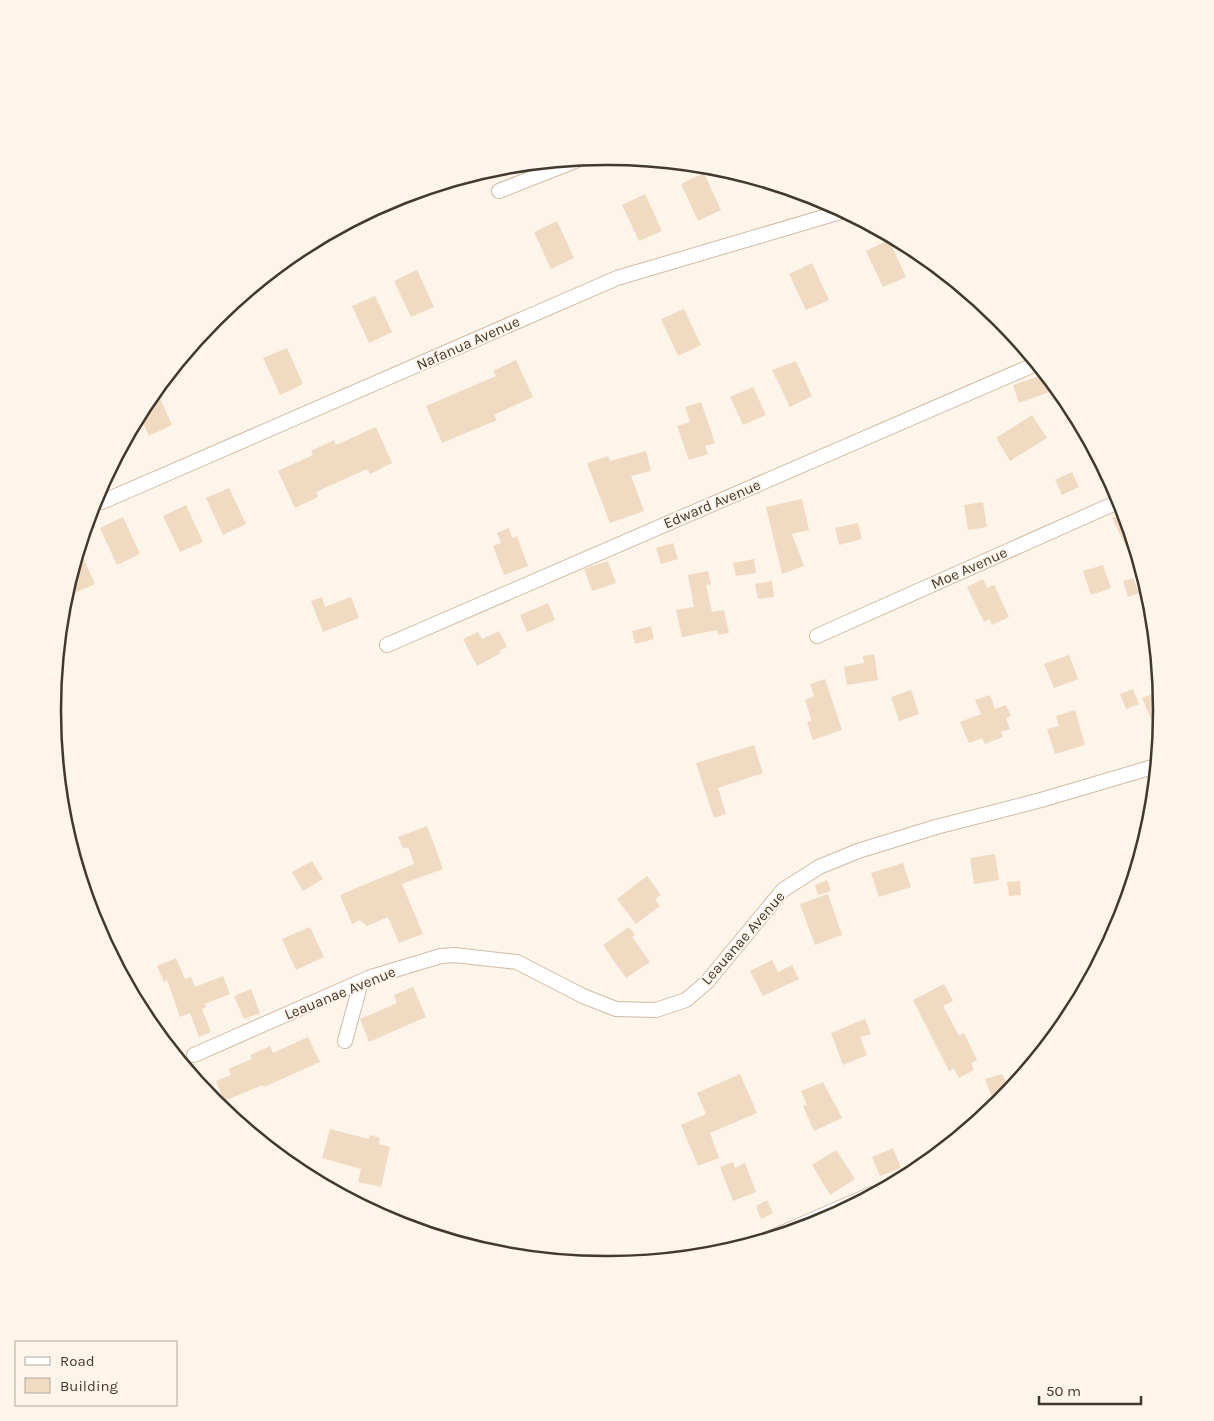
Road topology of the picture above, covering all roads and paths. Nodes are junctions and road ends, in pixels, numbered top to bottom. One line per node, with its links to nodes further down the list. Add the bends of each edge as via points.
1 (560, 167): 2 (street)
2 (498, 192)
3 (833, 214): 5 (street, Nafanua Avenue, via 618,278)
4 (1030, 367): 8 (street, Edward Avenue)
5 (103, 501)
6 (1112, 505): 7 (street, Moe Avenue)
7 (817, 636)
8 (387, 645)
9 (1150, 768): 10 (street, Leauanae Avenue, via 936,827 858,851 819,867 783,890 707,982 686,1000 656,1010 616,1009 517,962 454,955 441,956)
10 (361, 982): 11 (street); 12 (street, Leauanae Avenue)
11 (345, 1041)
12 (194, 1055)

